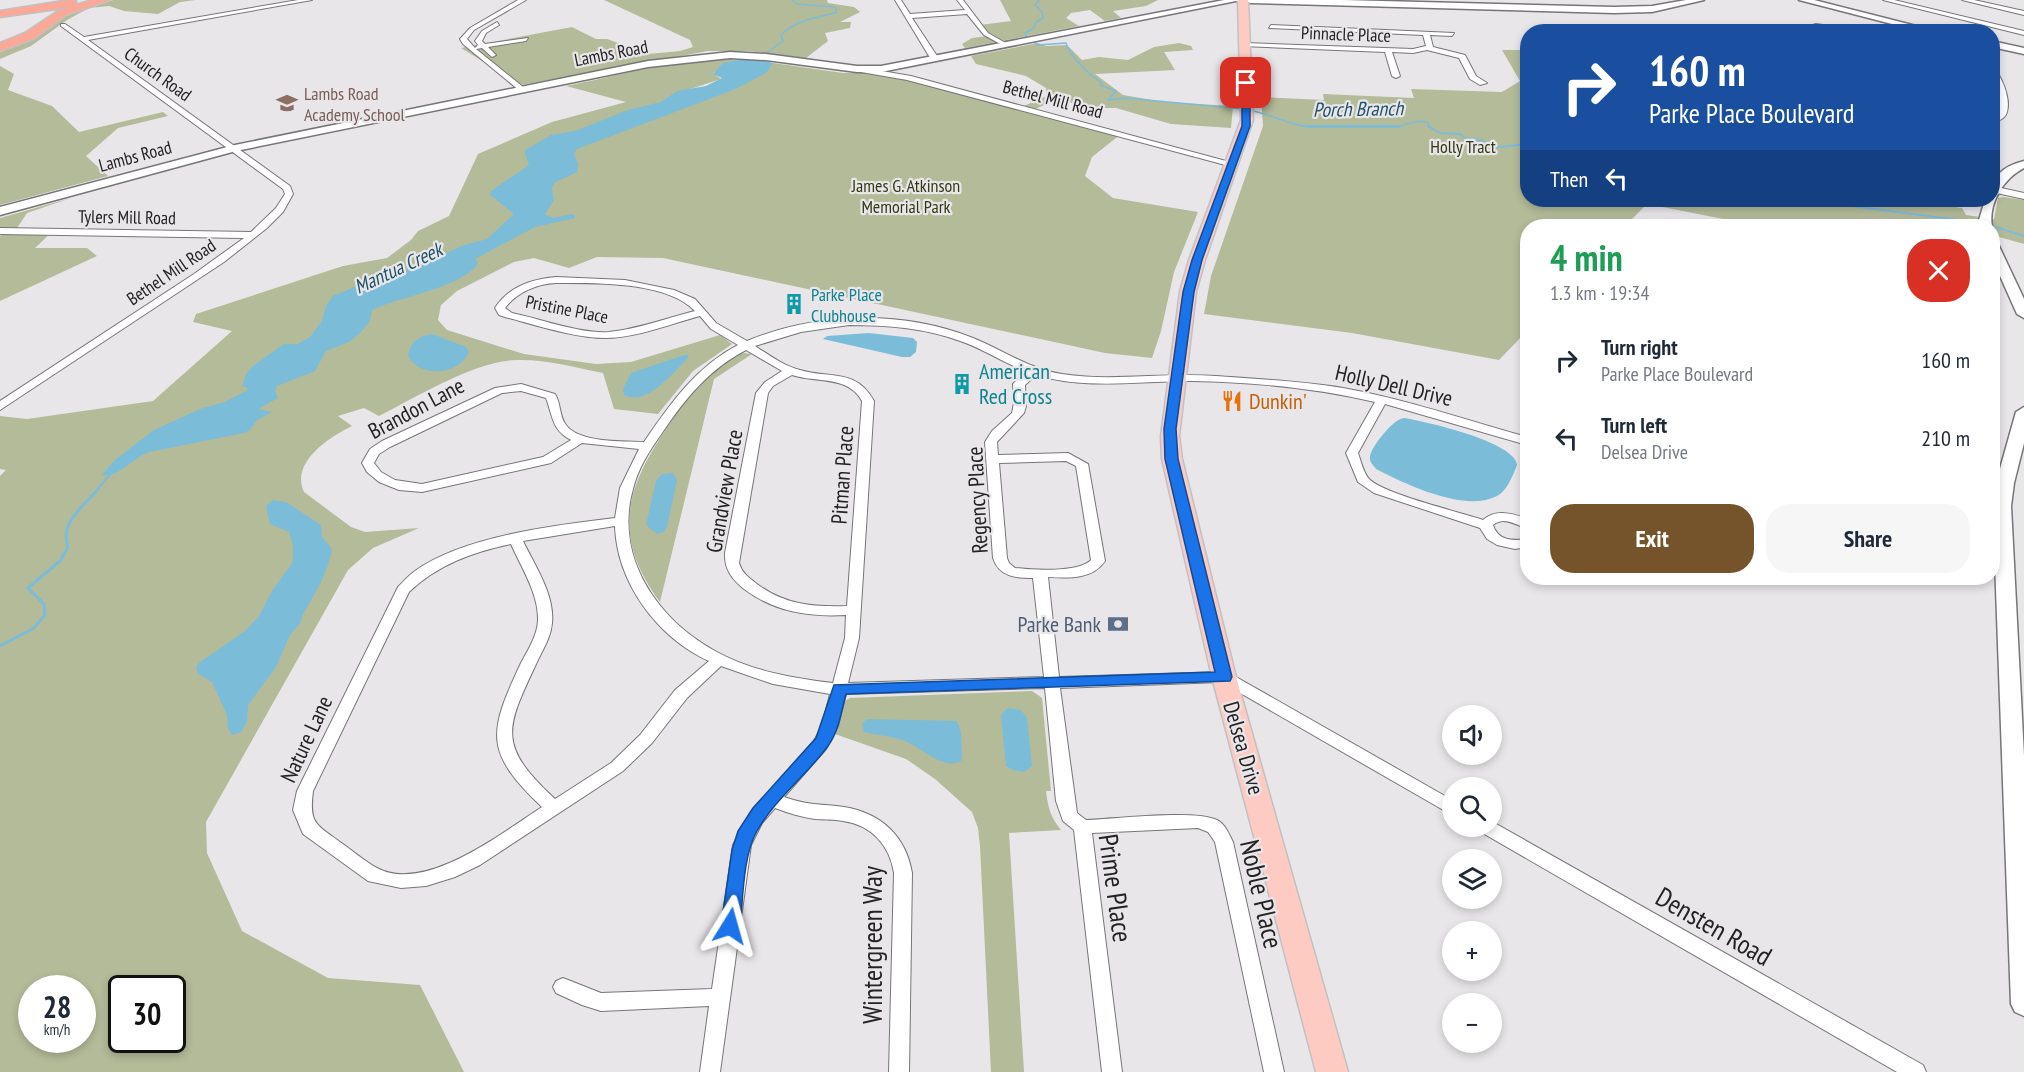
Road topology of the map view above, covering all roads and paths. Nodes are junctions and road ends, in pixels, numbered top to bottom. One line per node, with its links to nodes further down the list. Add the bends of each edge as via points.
1 (17, 0): 20 (highway)
2 (24, 0): 20 (highway)
3 (87, 0): 23 (highway)
4 (104, 0): 39 (highway, via 67,10 29,36)
5 (309, 0): 37 (street)
6 (523, 0): 32 (street)
7 (532, 0): 33 (street, via 525,9)
8 (898, 0): 24 (street)
9 (960, 0): 21 (street)
10 (1237, 0): 40 (main road, Lambs Road)
11 (1243, 0): 41 (main road, Delsea Drive)
12 (1250, 0): 18 (main road)
13 (1700, 0): 18 (main road, via 1632,10)
14 (1803, 0): 26 (main road)
15 (1886, 0): 27 (street)
16 (1965, 0): 19 (street)
17 (1990, 0): 19 (street)
18 (1438, 3)
19 (1981, 3): 22 (street)
20 (0, 4)
21 (969, 12): 24 (street); 40 (street, via 986,34)
22 (2024, 13)
23 (0, 14)
24 (909, 16): 49 (street)
25 (0, 20): 39 (highway, via 22,21 28,26)
26 (1903, 24)
27 (1986, 24)
28 (63, 25): 37 (street, Church Road)
29 (1271, 27): 31 (street)
30 (2000, 27): 35 (street)
31 (1326, 29): 34 (street); 45 (street)
32 (467, 30): 33 (street); 44 (street, via 463,39)
33 (486, 30): 42 (street, via 478,41)
34 (1426, 33): 36 (street); 46 (street)
35 (2024, 33)
36 (1452, 34)
37 (84, 39): 56 (street, Church Road)
38 (526, 39): 42 (street)
39 (0, 45)
40 (1006, 45): 49 (main road, Lambs Road)
41 (1245, 45): 45 (street, Pinnacle Place); 57 (main road, Delsea Drive, via 1247,120)
42 (482, 46): 44 (street); 53 (street)
43 (2000, 46): 48 (main road)
44 (470, 48): 53 (street)
45 (1330, 48): 47 (street, Pinnacle Place)
46 (1429, 48): 47 (street, Pinnacle Place); 52 (street, via 1462,57 1473,78)
47 (1388, 51): 51 (street)
48 (2024, 51)
49 (935, 58): 50 (main road, Lambs Road)
50 (864, 70): 53 (main road, Lambs Road, via 760,56 714,56 648,64); 57 (street, Bethel Mill Road)
51 (1396, 76)
52 (1483, 83)
53 (525, 88): 56 (main road, Lambs Road)
54 (2000, 92): 55 (street)
55 (2000, 115)
56 (235, 148): 62 (main road, Lambs Road); 64 (street, Bethel Mill Road, via 287,188 289,194 278,212)
57 (1233, 164): 71 (main road, Delsea Drive, via 1188,292)
58 (2024, 164): 59 (main road)
59 (2000, 179)
60 (2000, 192): 61 (street)
61 (2024, 196)
62 (0, 211)
63 (0, 231): 64 (street, Tylers Mill Road)
64 (253, 235): 73 (street, Bethel Mill Road)
65 (2000, 262): 67 (main road)
66 (702, 312): 66 (street, Pristine Place, via 629,332 599,335 506,314 500,308 507,299 531,285 551,281 655,288 679,295); 68 (street, Pristine Place, via 714,327)
67 (2024, 314)
68 (746, 345): 69 (street, Pitman Place); 70 (street, Holly Dell Drive, via 818,326 891,323 955,335); 77 (street, Holly Dell Drive, via 697,378)
69 (790, 371): 89 (street, Pitman Place, via 849,383 863,391 867,400); 89 (street, Grandview Place, via 768,384 762,393 732,568 759,595 780,605 816,611)
70 (1033, 371): 71 (street, Holly Dell Drive, via 1092,380); 78 (street, Regency Place, via 1019,384 1018,414 992,439)
71 (1177, 378): 72 (street, Holly Dell Drive, via 1335,391); 91 (main road, Delsea Drive, via 1170,429 1172,459)
72 (1382, 400): 76 (street, Holly Dell Drive); 83 (street, via 1352,453 1358,475 1387,494)
73 (0, 406)
74 (2024, 412): 79 (main road)
75 (580, 439): 75 (street, Brandon Lane, via 559,425 549,394 513,387 490,393 386,444 374,452 368,463 372,471 396,485 422,488 547,460); 77 (street)
76 (1520, 439)
77 (647, 446): 82 (street, Holly Dell Drive, via 627,484)
78 (992, 459): 87 (street, Regency Place, via 1001,564 1013,572); 87 (street, via 1068,457 1082,464 1098,561 1086,571)
79 (2000, 477)
80 (2000, 494): 84 (main road)
81 (1520, 520): 83 (street, via 1499,517)
82 (622, 521): 85 (street, Nature Lane); 90 (street, Holly Dell Drive, via 627,560 647,600 681,637)
83 (1486, 525): 86 (street, via 1499,540)
84 (2000, 539)
85 (516, 540): 96 (street, via 542,602 545,622 506,714 503,741 514,768); 96 (street, Nature Lane, via 440,560 405,586 309,782 302,814 318,837 369,873 409,881 462,867)
86 (1520, 544)
87 (1040, 573): 92 (street)
88 (1999, 585): 101 (main road)
89 (854, 610): 93 (street, Pitman Place, via 852,643)
90 (719, 660): 93 (street, Holly Dell Drive, via 779,680); 96 (street, Nature Lane, via 681,694 629,756)
91 (1224, 677): 92 (street, Holly Dell Drive); 95 (street); 106 (main road, Delsea Drive)
92 (1051, 682): 93 (street, Holly Dell Drive); 97 (street, Prime Place, via 1066,809)
93 (839, 689): 94 (street, Pitman Place, via 825,738)
94 (772, 799): 100 (street, Pitman Place, via 750,826 741,850); 103 (street, Wintergreen Way, via 800,810 861,818 883,832 897,850 903,873)
95 (1442, 802)
96 (554, 808)
97 (1082, 827): 104 (street, Prime Place); 105 (street, Noble Place, via 1197,820 1218,829)
98 (1502, 836): 107 (street, Densten Road)
99 (563, 987): 100 (street, via 601,1002)
100 (720, 998): 102 (street, Pitman Place)
101 (2024, 1004)
102 (710, 1072)
103 (899, 1072)
104 (1112, 1072)
105 (1274, 1072)
106 (1332, 1072)
107 (1916, 1072)

